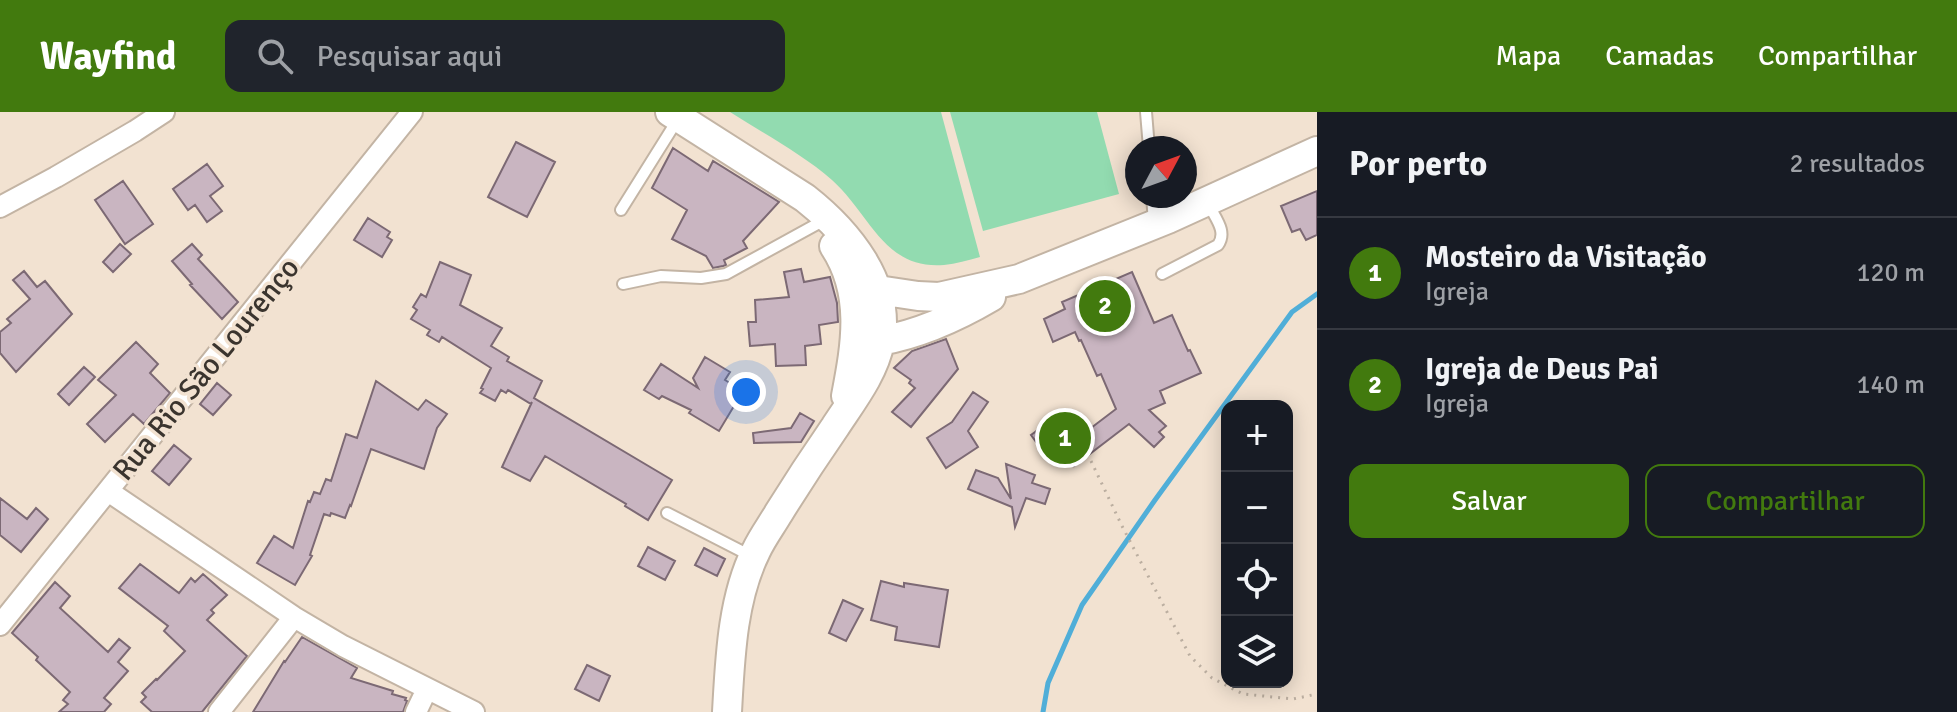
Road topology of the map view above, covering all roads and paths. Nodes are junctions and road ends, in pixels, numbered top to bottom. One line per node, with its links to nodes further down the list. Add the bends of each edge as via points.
1 (164, 112): 9 (street)
2 (412, 112): 21 (street, Rua Rio São Lourenço)
3 (1146, 112): 5 (lane)
4 (674, 115): 7 (main road); 11 (lane)
5 (1148, 136)
6 (1317, 151): 8 (main road)
7 (805, 198): 12 (main road); 17 (main road, via 849,242)
8 (1207, 202): 13 (main road); 14 (lane, via 1223,232 1221,242)
9 (0, 207)
10 (1153, 208): 13 (lane)
11 (621, 210)
12 (819, 223): 16 (lane, via 726,274 661,276); 17 (main road, via 849,275)
13 (1154, 225): 15 (main road)
14 (1162, 274)
15 (1019, 279): 17 (main road, via 939,297); 18 (main road, via 929,327)
16 (623, 284)
17 (872, 296): 18 (main road); 18 (main road); 19 (main road)
18 (880, 341): 19 (main road, via 869,373)
19 (843, 415): 23 (main road)
20 (1091, 461): 27 (path, via 1190,656 1212,678 1243,694 1293,699)
21 (108, 491): 24 (street); 25 (street, Rua Rio São Lourenço)
22 (667, 513): 23 (lane)
23 (753, 557): 31 (main road, via 736,618)
24 (294, 617): 26 (street); 28 (street)
25 (0, 625)
26 (427, 689): 29 (street); 30 (street)
27 (1317, 694)
28 (219, 712)
29 (416, 712)
30 (474, 712)
31 (727, 712)

